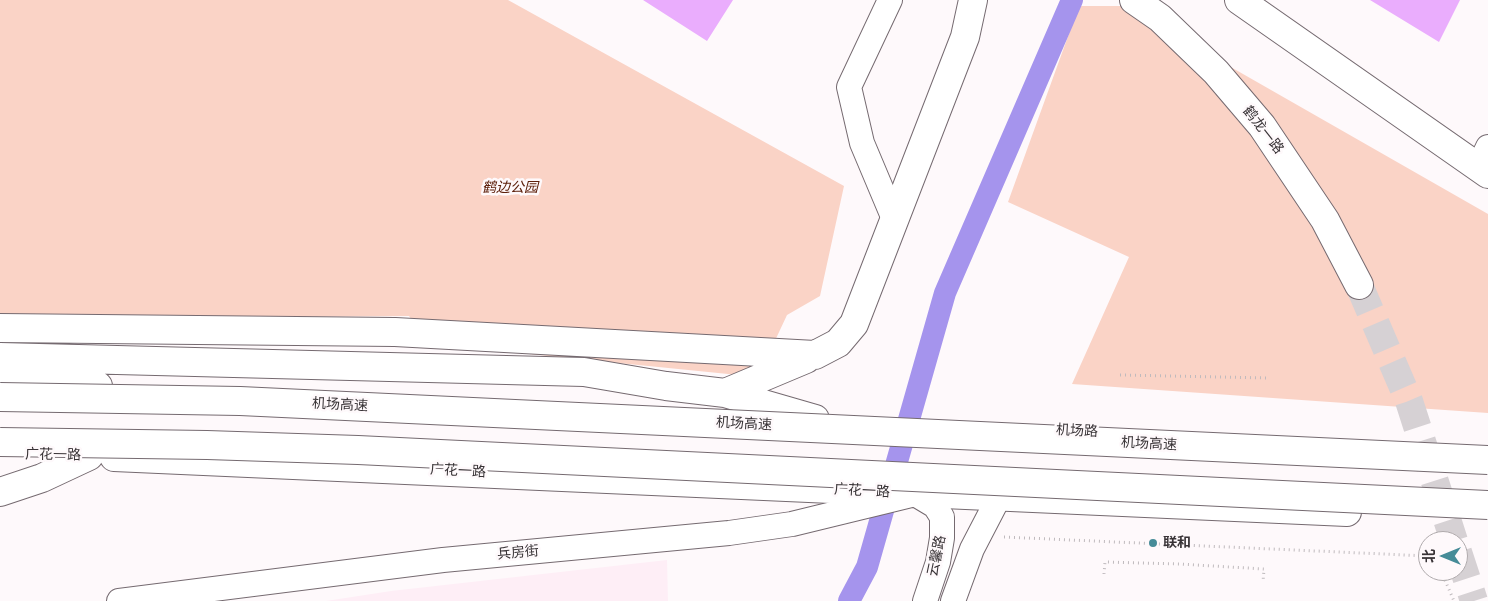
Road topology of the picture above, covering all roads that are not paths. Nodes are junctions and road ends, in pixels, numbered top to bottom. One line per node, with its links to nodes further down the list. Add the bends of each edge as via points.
1 (890, 0): 6 (street, via 849,87 862,143)
2 (973, 0): 6 (highway, via 965,37)
3 (1134, 0): 7 (highway, 鹤龙一路, via 1160,18 1216,72 1262,126 1325,220)
4 (1239, 0): 5 (highway)
5 (1485, 163)
6 (894, 219): 9 (highway, via 854,324 838,343)
7 (1359, 285)
8 (0, 328): 9 (highway, via 395,332)
9 (814, 355): 12 (highway)
10 (0, 357): 12 (highway, via 529,369 584,372)
11 (0, 382): 14 (highway)
12 (725, 393): 14 (highway)
13 (0, 397): 19 (highway, 机场高速, bridge, via 259,401)
14 (815, 419): 16 (highway, 机场路)
15 (0, 442): 24 (highway, bridge, via 207,444 358,450)
16 (1488, 450)
17 (0, 454): 18 (highway, 广花一路)
18 (89, 456): 20 (highway, via 42,478); 23 (highway, 广花一路, via 579,476)
19 (1488, 460)
20 (0, 492)
21 (914, 494): 22 (highway); 23 (highway, 广花一路); 27 (street, 云馨路, via 935,506 942,517 938,562)
22 (999, 498): 25 (highway); 28 (street, 云馨路, via 978,535)
23 (839, 502): 26 (street, 兵房街, via 792,524 729,533 443,560)
24 (1488, 505)
25 (1488, 518)
26 (119, 601)
27 (925, 601)
28 (953, 601)

